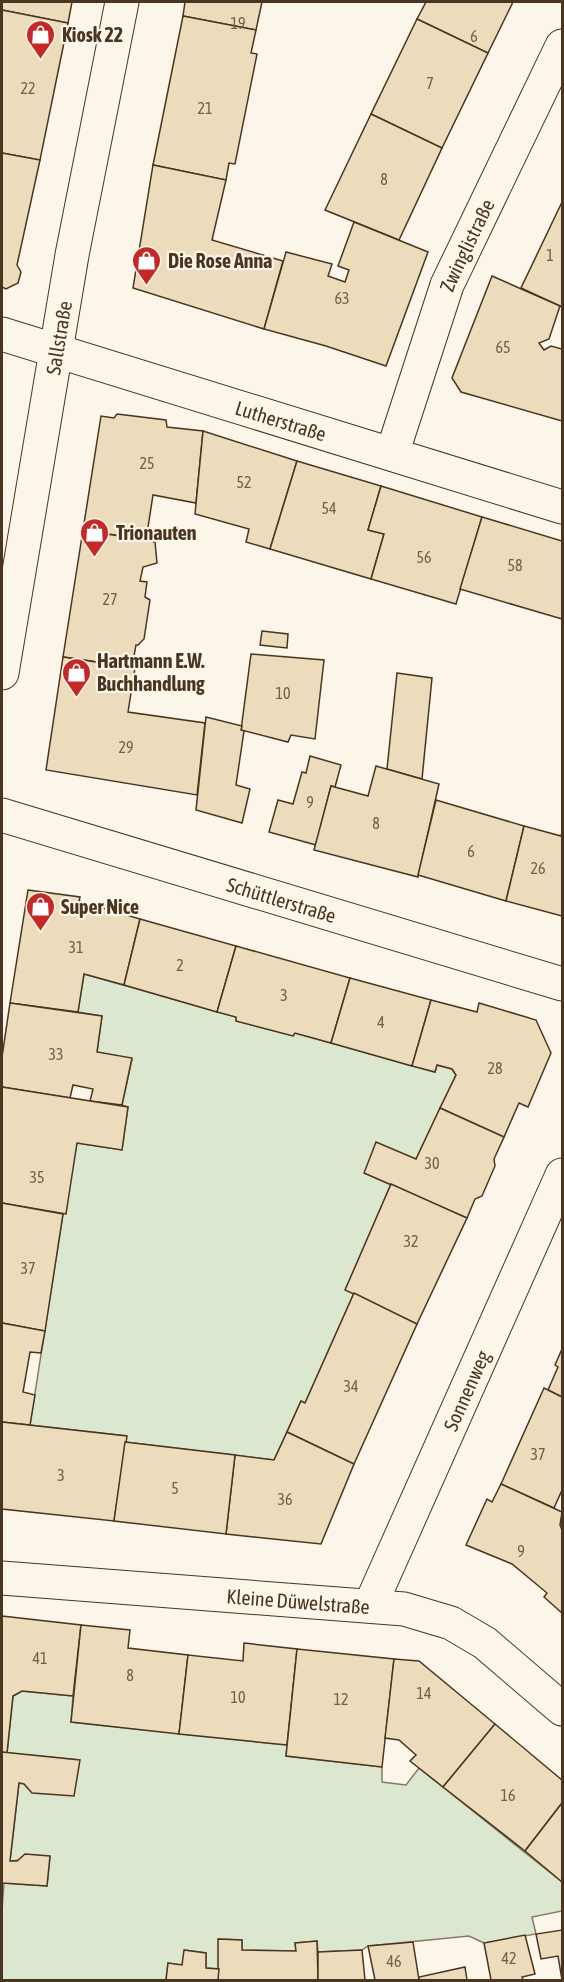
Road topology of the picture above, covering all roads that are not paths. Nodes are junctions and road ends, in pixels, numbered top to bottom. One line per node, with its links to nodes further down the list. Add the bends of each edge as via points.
1 (122, 2): 4 (street, Sallstraße)
2 (562, 46): 5 (street, Zwinglistraße, via 447,285)
3 (2, 334): 4 (street, Lutherstraße)
4 (55, 351): 5 (street, Lutherstraße); 7 (street, Sallstraße)
5 (392, 454): 6 (street, Lutherstraße)
6 (562, 507)
7 (2, 673)
8 (2, 815): 9 (street, Schüttlerstraße)
9 (562, 984)
10 (562, 1175): 12 (street, Sonnenweg)
11 (2, 1578): 12 (street, Kleine Düwelstraße)
12 (370, 1606): 13 (street, Kleine Düwelstraße, via 404,1609 451,1623 485,1643)
13 (562, 1709)

